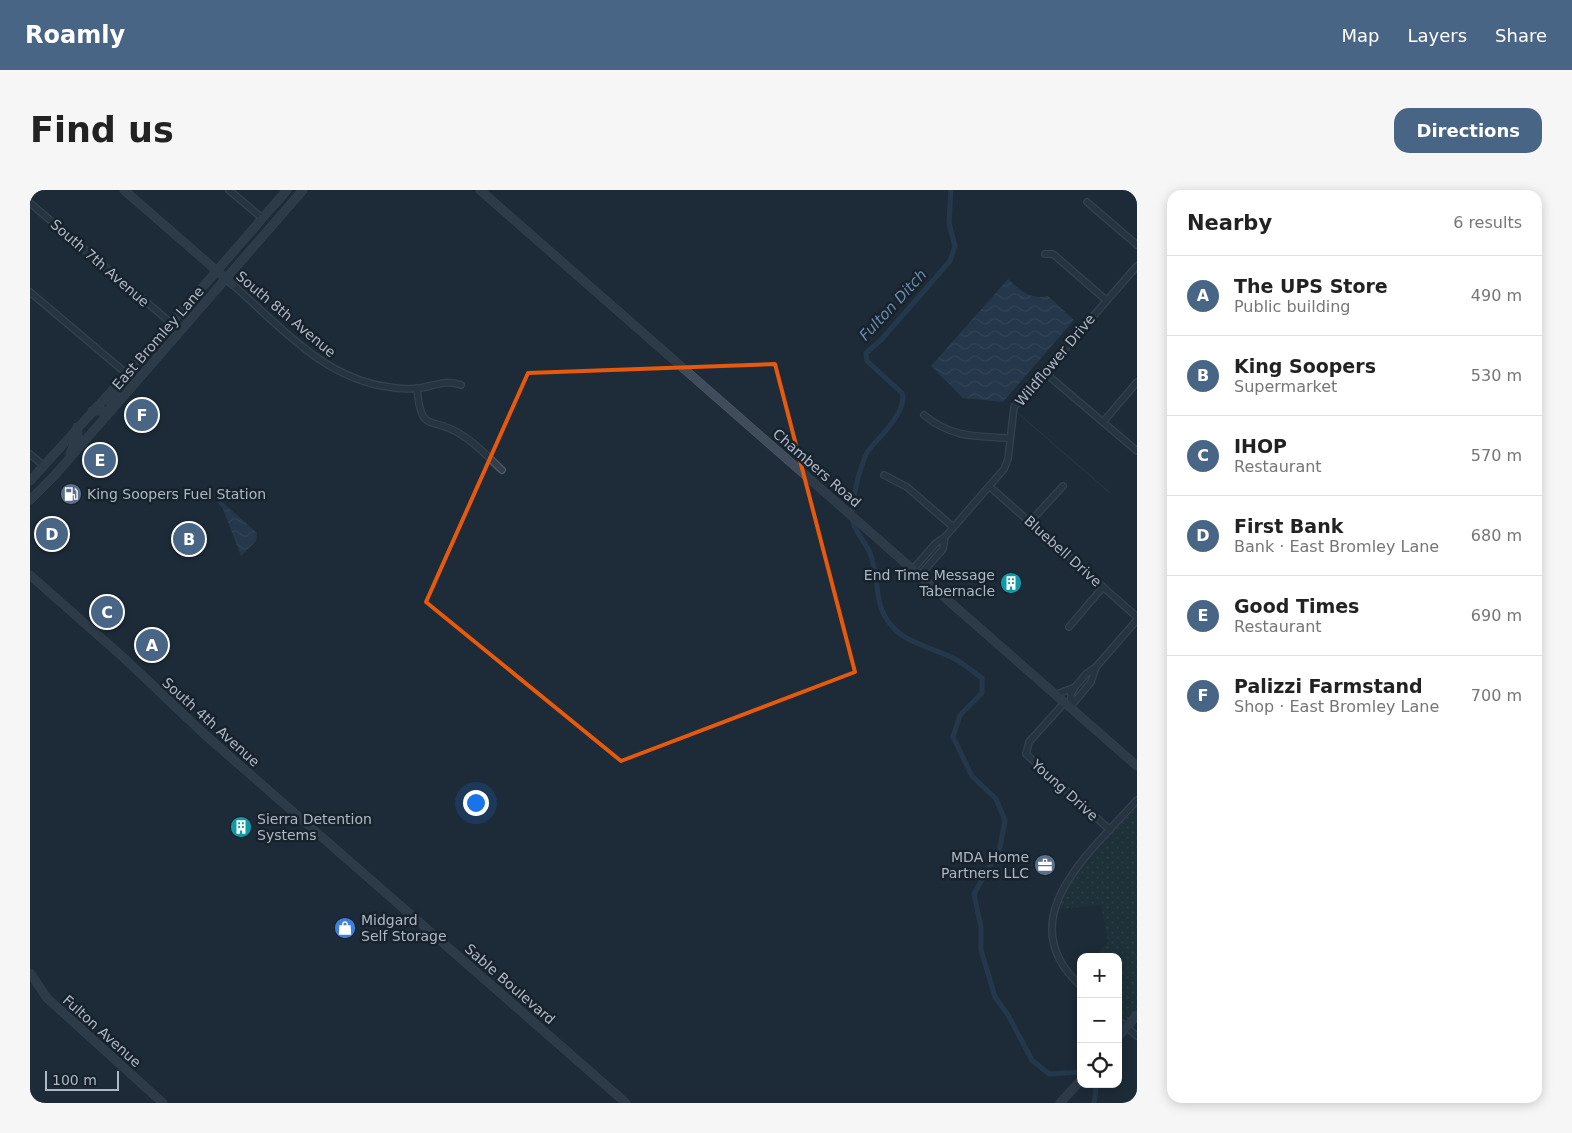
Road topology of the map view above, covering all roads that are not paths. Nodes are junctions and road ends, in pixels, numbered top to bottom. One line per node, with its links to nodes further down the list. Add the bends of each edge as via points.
1 (124, 190): 12 (main road, South 8th Avenue)
2 (229, 190): 8 (street)
3 (287, 190): 8 (main road, East Bromley Lane)
4 (303, 190): 13 (main road, East Bromley Lane)
5 (480, 190): 44 (main road, Chambers Road)
6 (1087, 202): 9 (street)
7 (30, 203): 16 (street, South 7th Avenue)
8 (262, 218): 12 (main road, East Bromley Lane)
9 (1137, 245)
10 (1045, 254): 15 (street, via 1053,254)
11 (1137, 266): 15 (street, Wildflower Drive)
12 (217, 271): 13 (main road, South 8th Avenue); 16 (main road, East Bromley Lane)
13 (229, 281): 22 (street, South 8th Avenue, via 330,368 372,384); 23 (main road, East Bromley Lane)
14 (30, 292): 18 (street)
15 (1106, 300): 17 (street, Wildflower Drive)
16 (171, 324): 18 (main road, East Bromley Lane)
17 (1044, 372): 26 (street); 28 (street, Wildflower Drive, via 1014,408)
18 (127, 374): 19 (main road, East Bromley Lane)
19 (121, 381): 23 (main road, via 112,399); 24 (main road, East Bromley Lane)
20 (1137, 382): 26 (street)
21 (461, 384): 22 (street, South 8th Avenue, via 452,382)
22 (417, 388): 33 (street, via 419,409 425,419 458,432)
23 (111, 411): 24 (main road); 31 (main road, East Bromley Lane)
24 (92, 412): 27 (main road, East Bromley Lane)
25 (924, 416): 28 (street, via 951,433)
26 (1103, 422): 29 (street)
27 (78, 428): 31 (main road, via 78,436); 32 (main road, East Bromley Lane)
28 (1009, 438): 36 (street, Wildflower Drive, via 1007,462)
29 (1137, 451)
30 (30, 454): 32 (street)
31 (67, 461): 38 (main road, East Bromley Lane)
32 (44, 466): 35 (main road, East Bromley Lane)
33 (502, 470)
34 (884, 474): 42 (street, via 907,487)
35 (30, 481)
36 (989, 486): 41 (street, Bluebell Drive); 42 (street, Wildflower Drive)
37 (1063, 486): 41 (street)
38 (44, 488): 39 (main road, East Bromley Lane); 40 (main road)
39 (30, 500)
40 (30, 508)
41 (1030, 522): 47 (street, Bluebell Drive)
42 (953, 527): 43 (street, Wildflower Drive)
43 (945, 537): 44 (street, Wildflower Drive, via 936,542); 45 (street, Wildflower Drive, via 943,549)
44 (914, 568): 45 (main road, Chambers Road)
45 (921, 574): 52 (main road, Chambers Road)
46 (30, 575): 57 (main road, South 4th Avenue, via 203,733)
47 (1103, 587): 48 (street, Bluebell Drive); 49 (street)
48 (1137, 618): 50 (street)
49 (1069, 626)
50 (1096, 667): 51 (street); 53 (street, via 1091,682)
51 (1074, 687): 52 (street); 53 (street)
52 (1057, 694): 53 (main road, Chambers Road)
53 (1068, 704): 54 (main road, Chambers Road); 56 (street, Young Drive, via 1029,742 1026,754)
54 (1137, 766)
55 (1137, 800): 56 (street)
56 (1110, 830): 59 (street, via 1071,875 1055,905 1052,932 1056,952 1063,968)
57 (332, 844): 67 (main road, Sable Boulevard)
58 (30, 972): 66 (main road, Fulton Avenue, via 47,998)
59 (1077, 982)
60 (1137, 1015): 62 (main road)
61 (1122, 1023): 62 (street)
62 (1127, 1027): 63 (main road); 64 (street)
63 (1122, 1033)
64 (1137, 1036)
65 (1077, 1084): 68 (main road)
66 (164, 1103)
67 (626, 1103)
68 (1060, 1103)

